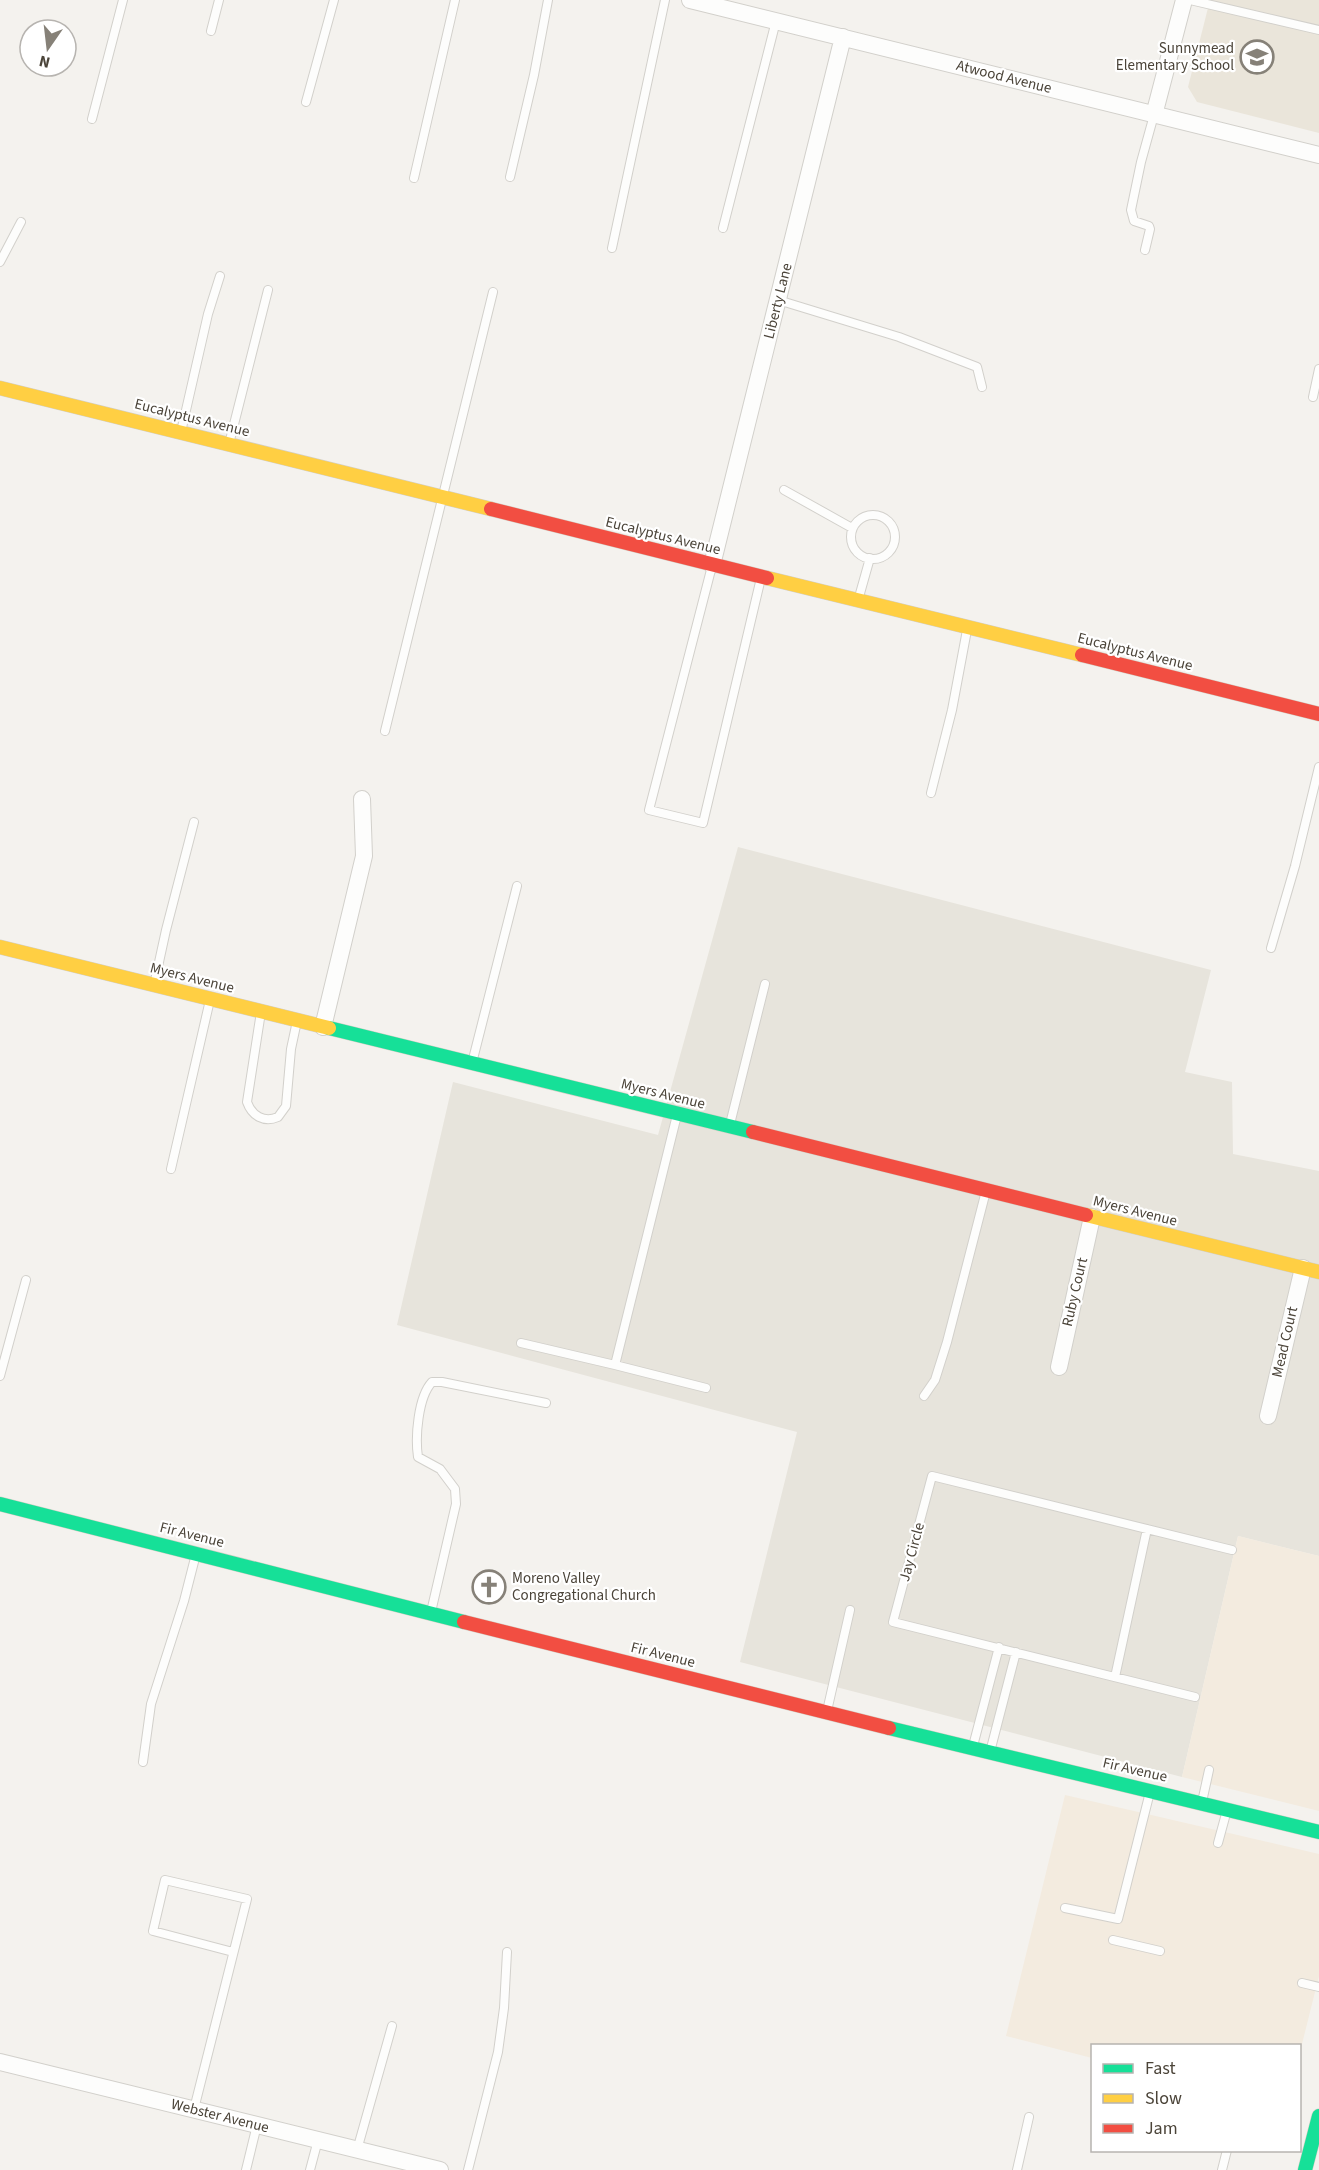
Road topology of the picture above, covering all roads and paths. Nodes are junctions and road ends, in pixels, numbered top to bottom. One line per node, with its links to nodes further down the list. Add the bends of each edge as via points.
1 (123, 0): 17 (lane)
2 (219, 0): 13 (lane)
3 (334, 0): 15 (lane)
4 (455, 0): 20 (lane)
5 (548, 0): 19 (lane)
6 (665, 0): 23 (lane)
7 (690, 0): 10 (street, Atwood Avenue)
8 (1184, 0): 16 (street)
9 (1190, 0): 12 (lane)
10 (727, 4): 11 (street, Atwood Avenue)
11 (776, 21): 14 (street, Atwood Avenue); 22 (lane)
12 (1319, 30)
13 (211, 31)
14 (843, 37): 16 (street, Atwood Avenue); 29 (street, Liberty Lane)
15 (306, 102)
16 (1154, 115): 18 (street, Atwood Avenue); 24 (lane, via 1131,210 1134,221 1149,225)
17 (92, 119)
18 (1319, 154)
19 (510, 177)
20 (414, 178)
21 (21, 222): 25 (lane)
22 (723, 228)
23 (612, 248)
24 (1145, 250)
25 (0, 262)
26 (220, 276): 34 (lane)
27 (268, 290): 35 (lane)
28 (493, 292): 37 (lane)
29 (778, 300): 32 (lane, via 899,337 977,367); 40 (street, Liberty Lane)
30 (1319, 369): 33 (lane)
31 (0, 387): 34 (street, Eucalyptus Avenue)
32 (982, 387)
33 (1313, 397)
34 (181, 433): 35 (street, Eucalyptus Avenue)
35 (228, 444): 37 (street, Eucalyptus Avenue)
36 (784, 490): 38 (lane)
37 (442, 498): 40 (street, Eucalyptus Avenue); 45 (lane)
38 (852, 528): 39 (lane, via 854,548); 39 (lane, via 869,515 884,518 893,529 890,550)
39 (870, 558): 42 (lane)
40 (712, 565): 41 (street, Eucalyptus Avenue); 41 (lane, via 649,810 703,823)
41 (762, 577): 42 (street, Eucalyptus Avenue)
42 (858, 601): 43 (street, Eucalyptus Avenue)
43 (967, 627): 44 (street, Eucalyptus Avenue); 47 (lane)
44 (1319, 714)
45 (385, 731)
46 (1319, 767): 52 (lane)
47 (931, 793)
48 (362, 799): 58 (street, via 363,856)
49 (194, 822): 54 (lane)
50 (517, 886): 59 (lane)
51 (0, 948): 54 (street, Myers Avenue)
52 (1271, 948)
53 (765, 984): 61 (lane)
54 (154, 985): 55 (street, Myers Avenue)
55 (210, 999): 56 (street, Myers Avenue); 62 (lane)
56 (261, 1012): 57 (street, Myers Avenue); 57 (lane, via 247,1102 256,1115 265,1119 278,1117 286,1106)
57 (297, 1021): 58 (street, Myers Avenue)
58 (323, 1027): 59 (street, Myers Avenue)
59 (471, 1064): 60 (street, Myers Avenue)
60 (677, 1114): 61 (street, Myers Avenue); 68 (lane)
61 (729, 1128): 63 (street, Myers Avenue)
62 (171, 1169)
63 (986, 1191): 64 (street, Myers Avenue); 72 (lane, via 947,1342 935,1380)
64 (1092, 1217): 65 (street, Myers Avenue); 69 (street, Ruby Court)
65 (1311, 1270): 74 (street, Mead Court)
66 (26, 1280): 70 (lane)
67 (521, 1343): 68 (lane)
68 (615, 1365): 71 (lane)
69 (1059, 1367)
70 (0, 1376)
71 (706, 1388)
72 (924, 1396)
73 (546, 1403): 80 (lane, via 442,1382 432,1382 427,1387 417,1425 418,1457 440,1469 456,1489)
74 (1268, 1416)
75 (0, 1504): 78 (street, Fir Avenue)
76 (1147, 1529): 77 (lane, Jay Circle); 81 (lane, Jay Circle, via 932,1476 893,1622); 83 (lane)
77 (1232, 1550)
78 (196, 1553): 80 (street, Fir Avenue); 88 (lane, via 152,1704)
79 (850, 1610): 85 (lane)
80 (431, 1613): 85 (street, Fir Avenue)
81 (999, 1647): 82 (lane, Jay Circle); 86 (lane)
82 (1016, 1652): 83 (lane, Jay Circle); 87 (lane)
83 (1115, 1677): 84 (lane, Jay Circle)
84 (1195, 1697)
85 (827, 1712): 86 (street, Fir Avenue)
86 (972, 1749): 87 (street, Fir Avenue)
87 (990, 1753): 90 (street, Fir Avenue)
88 (143, 1762)
89 (1209, 1770): 91 (lane)
90 (1150, 1791): 91 (street, Fir Avenue); 95 (lane, via 1118,1919)
91 (1202, 1803): 92 (street, Fir Avenue)
92 (1227, 1809): 93 (street, Fir Avenue); 94 (lane)
93 (1319, 1832)
94 (1218, 1843)
95 (1065, 1908)
96 (1113, 1940): 97 (lane)
97 (1160, 1951)
98 (233, 1952): 98 (lane, via 247,1899 165,1880 153,1931); 104 (lane)
99 (507, 1952): 116 (lane, via 498,2052)
100 (1302, 1983): 101 (lane)
101 (1319, 1987)
102 (392, 2026): 110 (lane)
103 (0, 2062): 104 (street, Webster Avenue)
104 (194, 2109): 107 (street, Webster Avenue)
105 (1319, 2116): 108 (street)
106 (1029, 2117): 117 (lane)
107 (257, 2125): 109 (street, Webster Avenue); 113 (lane)
108 (1313, 2139): 119 (street)
109 (318, 2140): 110 (street, Webster Avenue); 114 (lane)
110 (357, 2150): 112 (street, Webster Avenue)
111 (1227, 2152): 118 (lane)
112 (405, 2166): 115 (street, Webster Avenue)
113 (246, 2170)
114 (310, 2170)
115 (440, 2170)
116 (468, 2170)
117 (1017, 2170)
118 (1222, 2170)
119 (1305, 2170)

